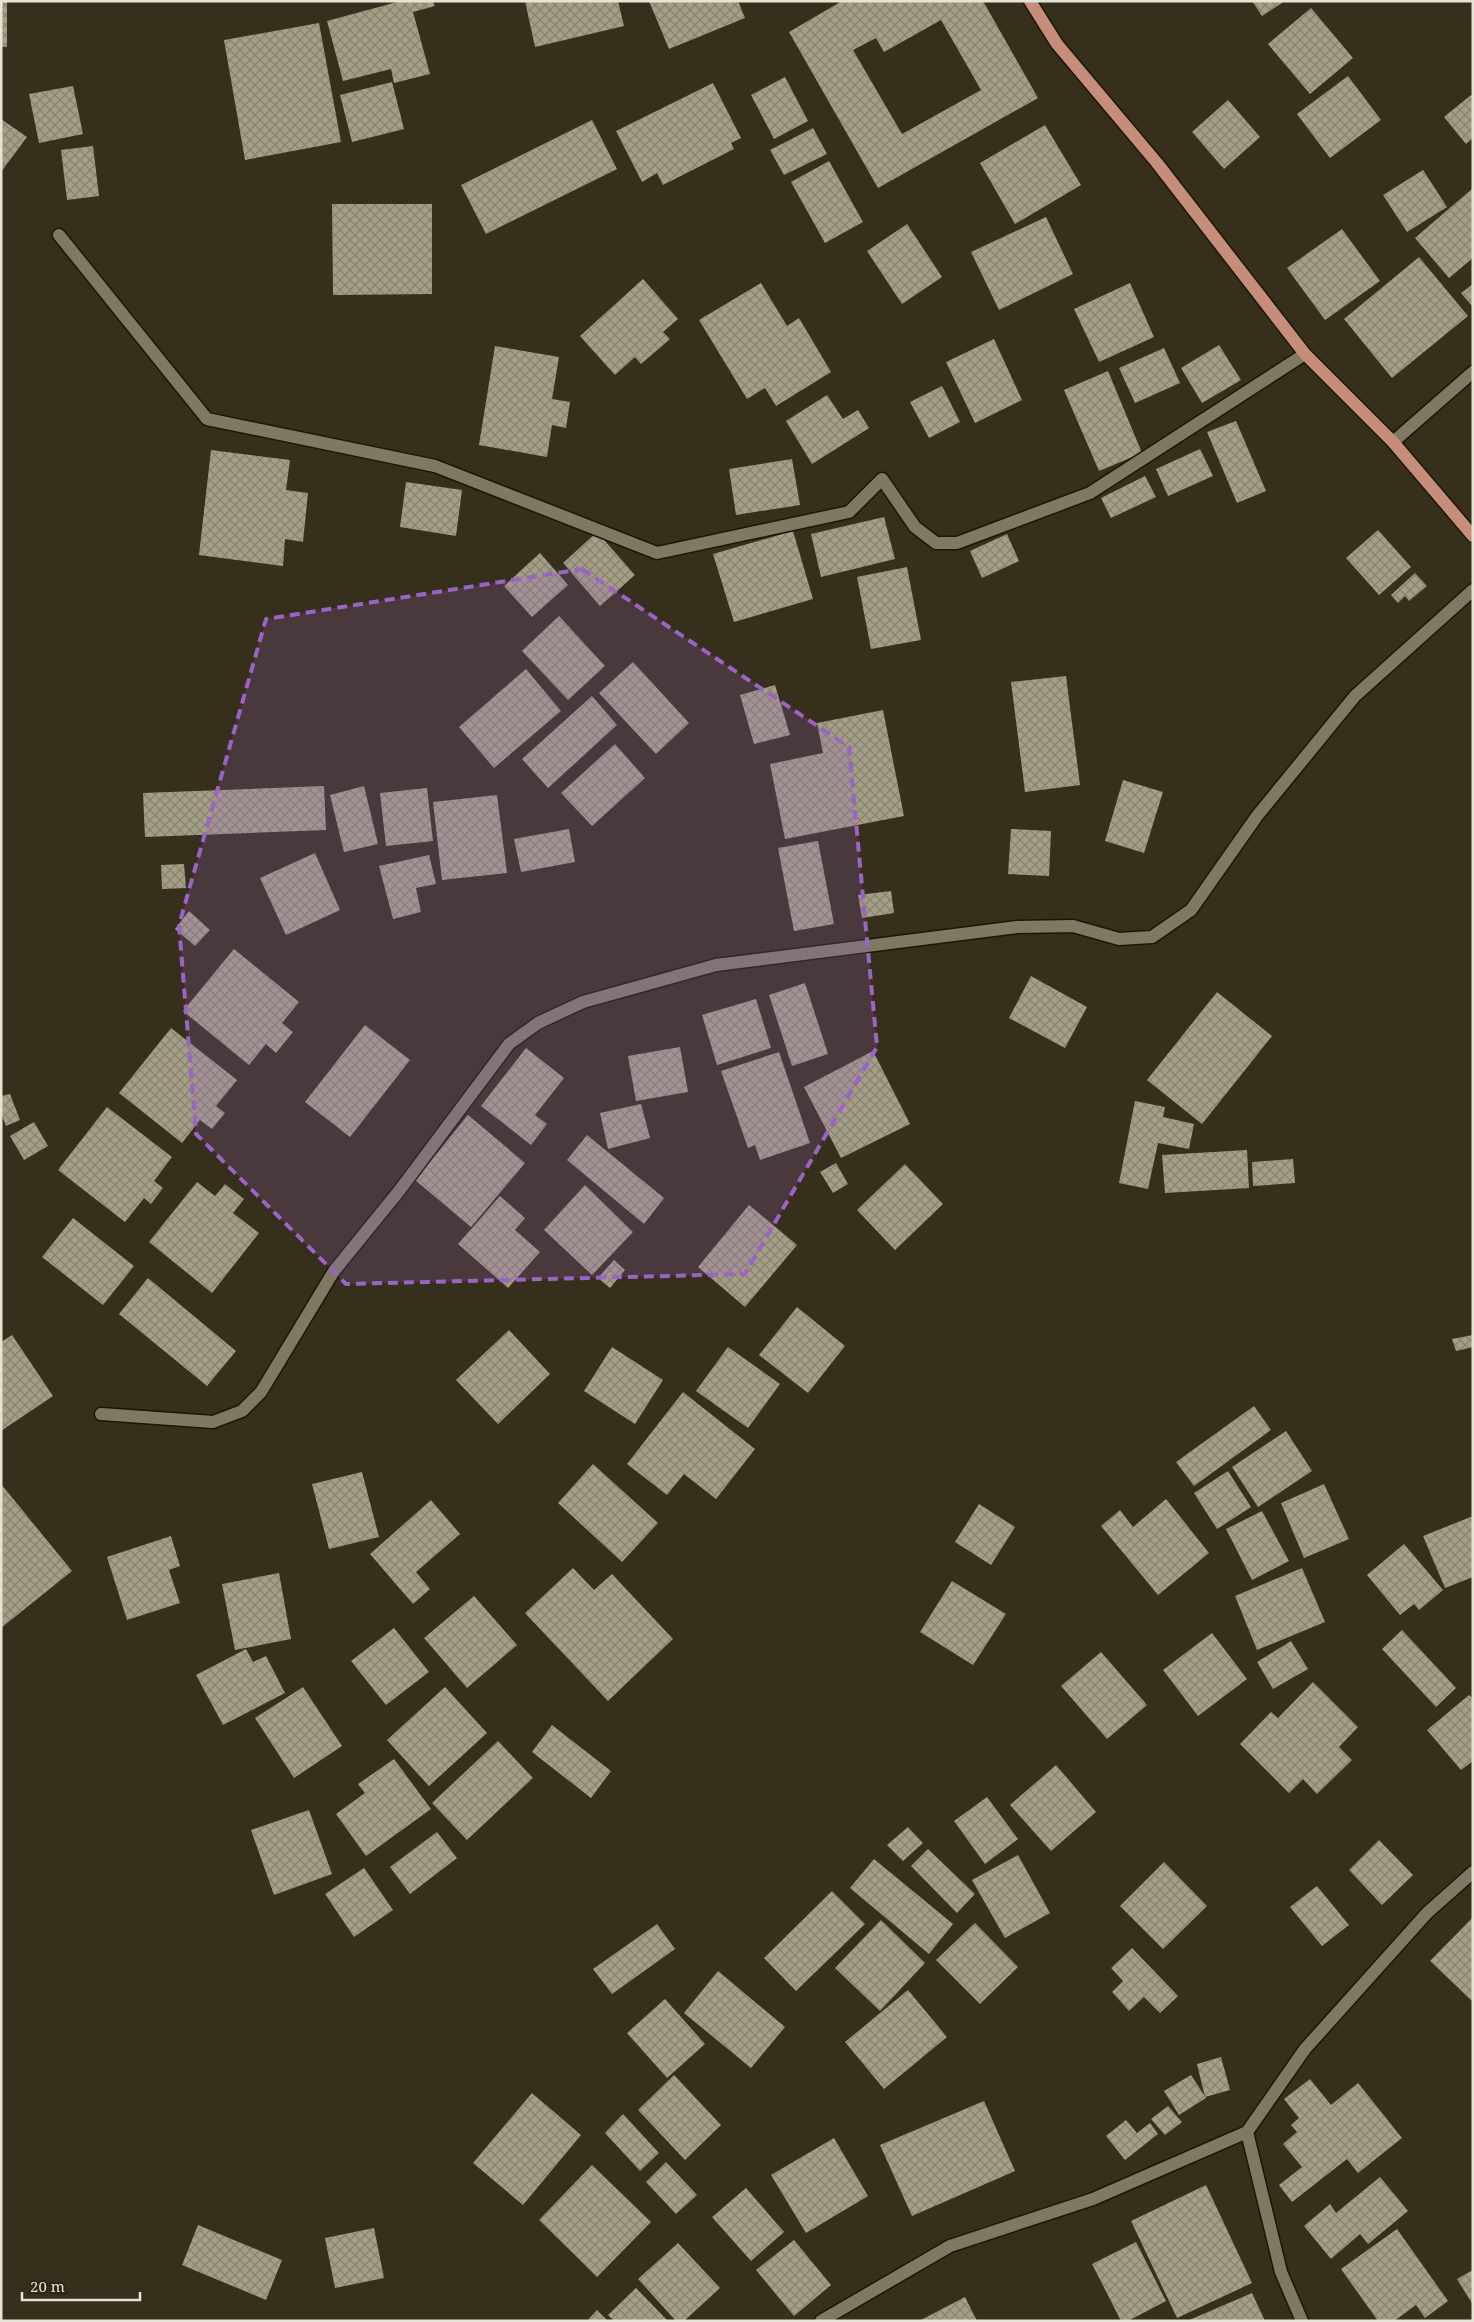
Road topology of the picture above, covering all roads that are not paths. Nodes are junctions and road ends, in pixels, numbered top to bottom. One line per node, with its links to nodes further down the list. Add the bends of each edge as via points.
1 (1030, 1): 3 (main road, via 1057,44 1157,163)
2 (59, 235): 3 (street, via 207,418 435,466 657,553 849,512 882,478 915,527 936,543 957,543 1090,493)
3 (1305, 354): 5 (main road)
4 (1473, 372): 5 (street)
5 (1393, 442): 6 (main road)
6 (1473, 536)
7 (1473, 590): 8 (street, via 1355,696 1257,816 1191,910 1152,937 1119,938 1073,926 1017,927 716,965 583,1002 538,1023 509,1044 399,1191 334,1271 261,1392 242,1411 213,1422)
8 (101, 1414)
9 (1473, 1872): 10 (street, via 1427,1913 1305,2048)
10 (1248, 2132): 11 (street, via 1093,2199 950,2246); 12 (street, via 1281,2272)
11 (821, 2321)
12 (1302, 2321)

